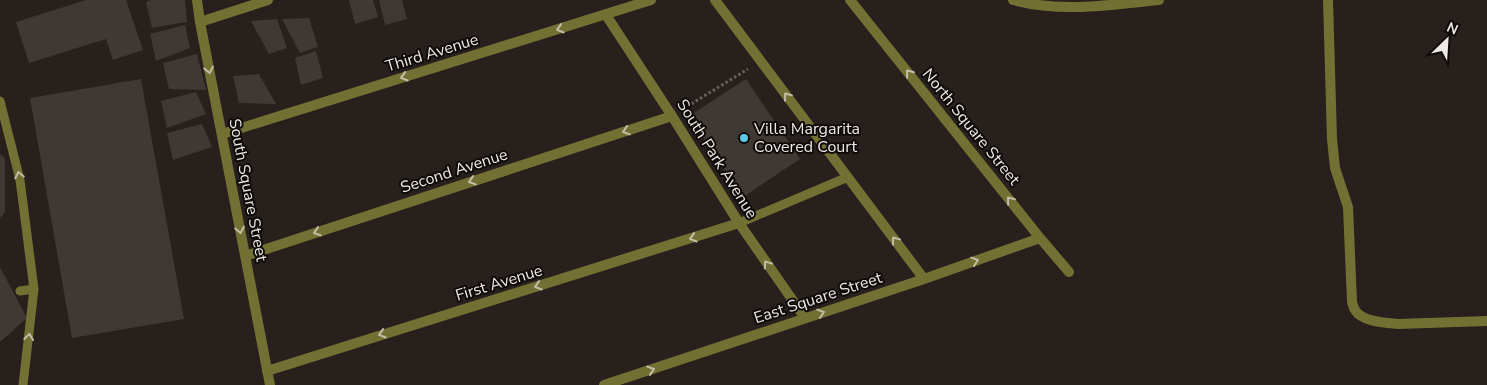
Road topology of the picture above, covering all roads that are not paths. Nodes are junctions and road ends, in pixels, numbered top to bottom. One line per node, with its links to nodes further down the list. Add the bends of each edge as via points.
1 (197, 0): 10 (street, South Square Street)
2 (268, 0): 10 (street)
3 (651, 0): 9 (street, Third Avenue)
4 (715, 0): 14 (street, one-way to 4)
5 (850, 0): 16 (street, North Square Street, one-way to 5)
6 (1013, 0): 7 (street, via 1066,8)
7 (1159, 0)
8 (1328, 0): 23 (street, via 1332,139 1335,168 1348,206 1352,302 1356,311 1384,323)
9 (606, 15): 12 (street, South Park Avenue); 13 (street, Third Avenue, one-way to 13)
10 (200, 22): 13 (street, South Square Street, one-way to 13)
11 (0, 101): 20 (lane, one-way to 11, via 20,180)
12 (672, 116): 15 (street, South Park Avenue); 17 (street, Second Avenue, one-way to 17)
13 (222, 134): 17 (street, South Square Street, one-way to 17)
14 (848, 177): 15 (lane); 19 (street, one-way to 14)
15 (739, 223): 22 (street, South Park Avenue, one-way to 15); 24 (street, First Avenue, one-way to 24)
16 (1040, 238): 18 (street, North Square Street); 19 (street, East Square Street, one-way to 16)
17 (245, 256): 24 (street, South Square Street)
18 (1069, 272)
19 (924, 279): 22 (street, East Square Street, one-way to 19)
20 (34, 289): 21 (lane); 25 (lane, one-way to 20)
21 (20, 292)
22 (805, 318): 27 (street, East Square Street, one-way to 22)
23 (1487, 321)
24 (267, 370): 26 (street, South Square Street)
25 (24, 385)
26 (270, 385)
27 (604, 385)

